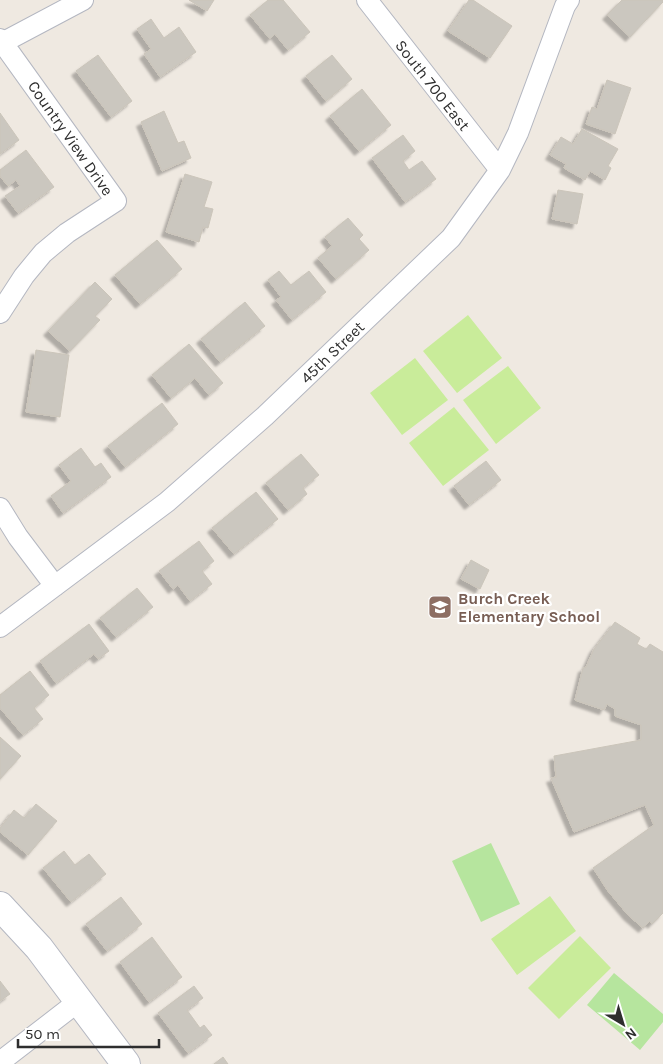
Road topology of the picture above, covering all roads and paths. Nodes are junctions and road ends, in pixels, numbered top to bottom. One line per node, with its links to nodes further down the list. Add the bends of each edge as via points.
1 (83, 0): 4 (street)
2 (367, 0): 5 (street, South 700 East)
3 (569, 0): 5 (street, 45th Street, via 518,133)
4 (1, 42): 6 (street, Country View Drive, via 116,202 67,233 43,253)
5 (500, 170): 8 (street, 45th Street, via 451,238 265,416 167,502)
6 (0, 313)
7 (0, 508): 8 (street)
8 (55, 586): 9 (street, 45th Street)
9 (0, 627)
10 (0, 906): 11 (street, via 39,948)
11 (79, 1001): 12 (street); 13 (street)
12 (0, 1062)
13 (126, 1064)

